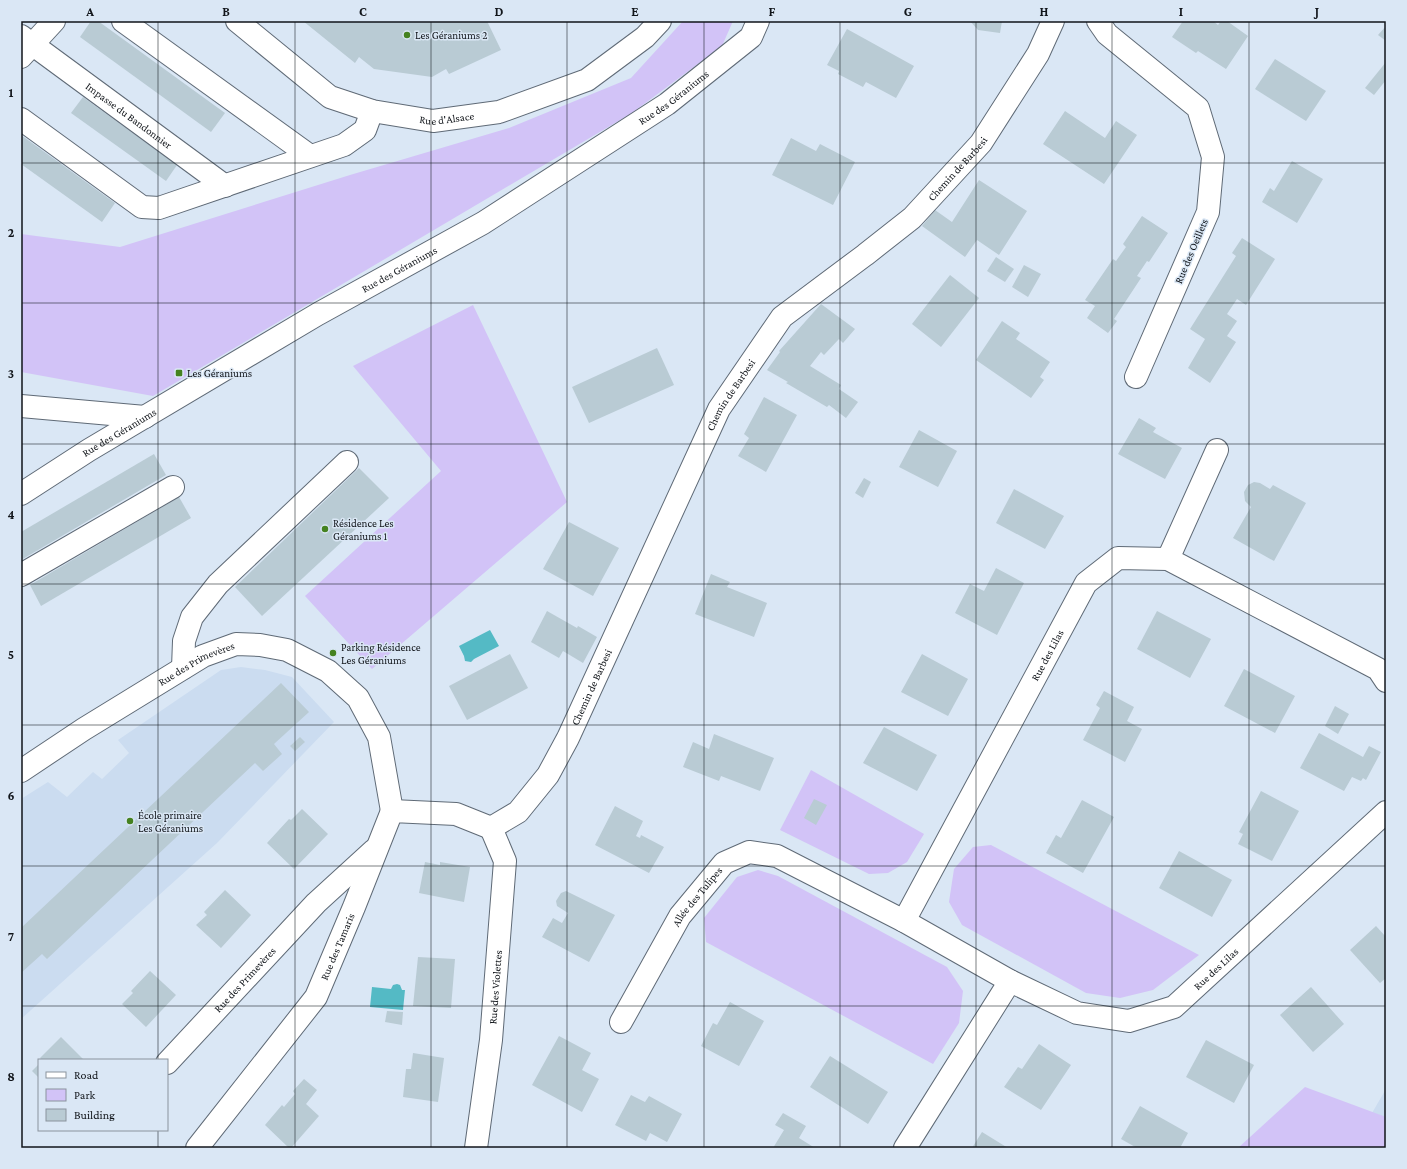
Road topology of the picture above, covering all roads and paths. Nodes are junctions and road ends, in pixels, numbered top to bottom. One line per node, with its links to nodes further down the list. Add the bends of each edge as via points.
1 (54, 21): 8 (street, Impasse du Bandonnier)
2 (123, 21): 11 (street)
3 (237, 21): 9 (street, Rue d'Alsace, via 330,97)
4 (660, 21): 9 (street, Rue d'Alsace, via 645,37 587,80 499,112 433,121)
5 (758, 21): 15 (street, Rue des Géraniums, via 751,37 661,108 483,222 318,314)
6 (1052, 21): 27 (street, Chemin de Barbesi, via 1038,54 980,143 912,218 782,317 719,409 568,738 548,775 518,812)
7 (1098, 21): 13 (street, Rue des Oeillets, via 1108,34 1198,108 1213,157 1208,212)
8 (25, 46): 12 (street, Impasse du Bandonnier)
9 (372, 111): 11 (street, via 365,130 344,145)
10 (21, 119): 12 (street, via 142,207 159,208)
11 (310, 156): 12 (street)
12 (225, 186)
13 (1136, 377)
14 (21, 406): 15 (street)
15 (145, 417): 19 (street, Rue des Géraniums)
16 (1217, 450): 20 (street)
17 (347, 462): 22 (street, via 218,584 192,617 184,641)
18 (173, 487): 21 (street)
19 (21, 494)
20 (1168, 559): 23 (street, Rue des Lilas, via 1378,669); 29 (street, Rue des Lilas, via 1118,558 1086,583)
21 (21, 575)
22 (183, 668): 24 (street, Rue des Primevères); 25 (street, Rue des Primevères, via 203,656 236,644 287,650 328,671 358,698 379,737)
23 (1386, 681)
24 (21, 770)
25 (392, 812): 27 (street, via 456,814); 28 (street, Rue des Tamaris)
26 (1386, 812): 30 (street, Rue des Lilas, via 1174,1007 1129,1021 1077,1013)
27 (491, 828): 34 (street, Rue des Violettes, via 505,861 491,1040)
28 (377, 848): 32 (street, Rue des Primevères, via 316,903); 33 (street, Rue des Tamaris, via 316,997)
29 (904, 921): 30 (street, Rue des Lilas); 31 (street, Allée des Tulipes, via 777,856 749,852 724,863 680,916)
30 (1010, 981): 35 (street)
31 (622, 1022)
32 (168, 1062)
33 (197, 1148)
34 (476, 1148)
35 (905, 1148)

